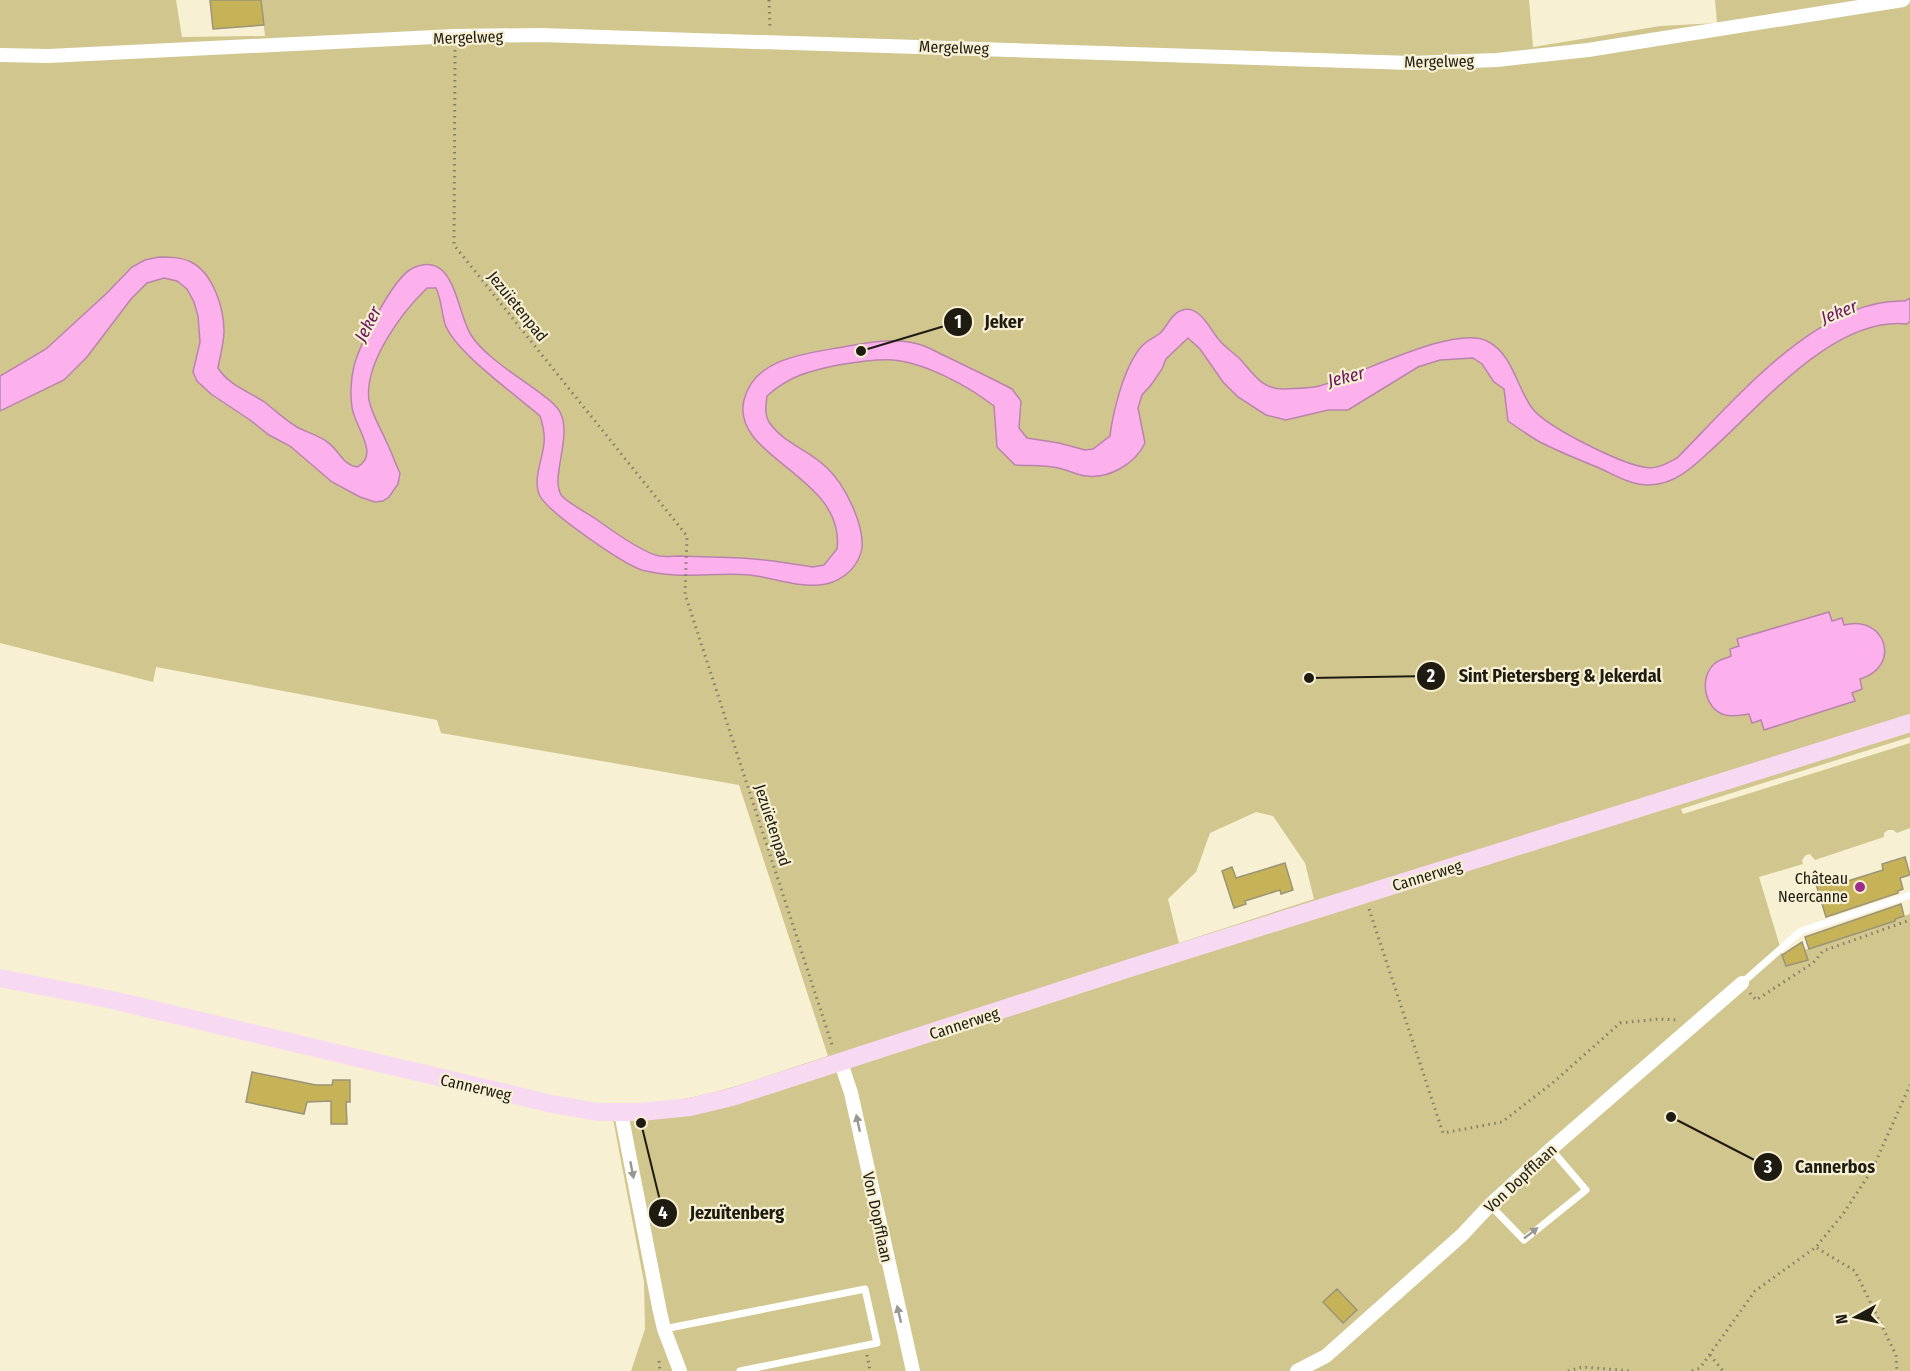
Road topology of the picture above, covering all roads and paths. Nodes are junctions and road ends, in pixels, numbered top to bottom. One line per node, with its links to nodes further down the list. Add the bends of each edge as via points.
1 (770, 0): 4 (path)
2 (1903, 0): 4 (street, Mergelweg, via 1588,50 1497,60 1411,63)
3 (455, 36): 4 (street, Mergelweg); 5 (street, Mergelweg); 13 (path, Jezuïetenpad, via 454,245 687,536 685,594)
4 (770, 41)
5 (0, 56)
6 (1910, 723): 7 (main road, Cannerweg)
7 (1364, 895): 12 (path, via 1443,1133 1502,1122 1620,1023 1659,1018 1678,1020); 13 (main road, Cannerweg)
8 (1910, 895): 11 (lane, via 1801,931)
9 (1910, 920): 11 (path, via 1823,951 1813,963 1756,1000)
10 (0, 978): 15 (main road, Cannerweg, via 108,999 552,1104)
11 (1742, 983): 12 (street, Von Dopfflaan)
12 (1691, 1028): 16 (street, Von Dopfflaan)
13 (841, 1063): 15 (main road, Cannerweg, via 718,1101 663,1111); 23 (street, Von Dopfflaan, one-way to 13)
14 (1910, 1085): 18 (path, via 1872,1170)
15 (621, 1113): 19 (street, one-way to 19)
16 (1551, 1149): 17 (street, Von Dopfflaan); 17 (lane, one-way to 16, via 1524,1240 1586,1190)
17 (1490, 1205): 24 (street, Von Dopfflaan, via 1462,1235 1326,1356)
18 (1816, 1247): 20 (path, via 1755,1291); 29 (path, via 1855,1272 1896,1355)
19 (664, 1329): 21 (street); 22 (lane, via 865,1289 877,1343)
20 (1710, 1355): 27 (path, via 1700,1368); 28 (path)
21 (680, 1371)
22 (740, 1371)
23 (913, 1371)
24 (1298, 1371)
25 (1568, 1371): 26 (path, via 1582,1367)
26 (1632, 1371)
27 (1692, 1371)
28 (1723, 1371)
29 (1897, 1371)

